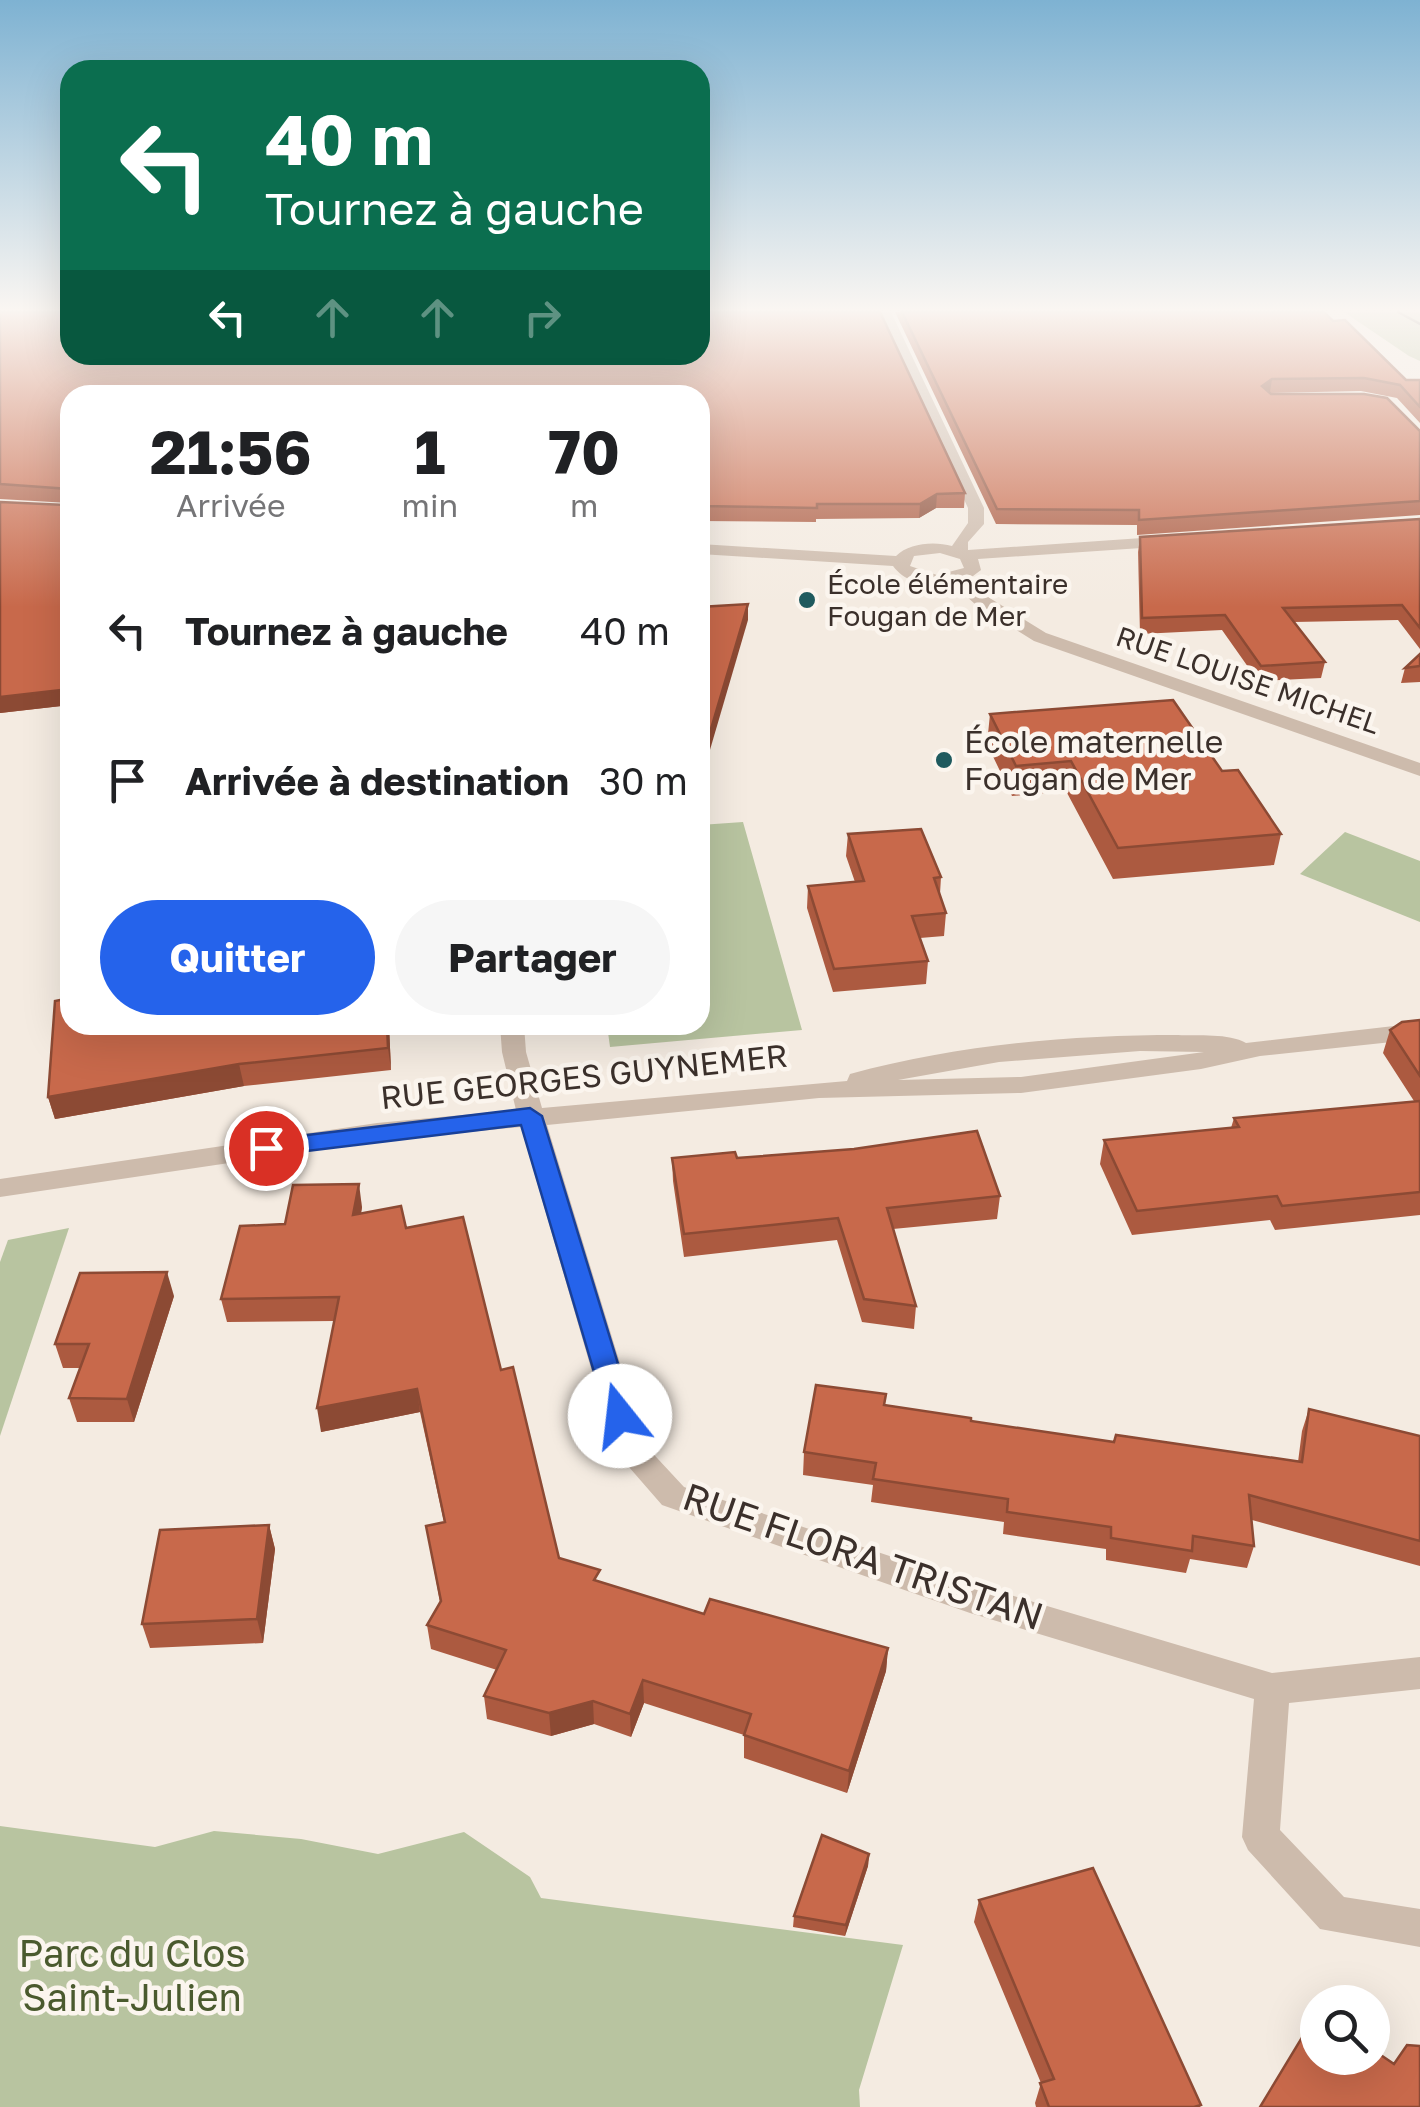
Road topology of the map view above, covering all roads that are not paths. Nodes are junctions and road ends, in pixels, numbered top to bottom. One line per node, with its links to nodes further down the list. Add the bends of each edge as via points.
1 (930, 410): 4 (street, via 976,508 976,524 960,542)
2 (1192, 540): 4 (street)
3 (710, 550): 5 (street)
4 (962, 554): 5 (street, via 919,549); 6 (street, via 974,564)
5 (900, 561): 6 (street, via 918,577)
6 (957, 578): 7 (street, RUE LOUISE MICHEL, via 982,602 1040,637)
7 (1420, 770)
8 (1420, 1030): 10 (street, RUE GEORGES GUYNEMER, via 1021,1085 820,1090)
9 (513, 1035): 10 (street, RUE FLORA TRISTAN)
10 (530, 1116): 11 (street, RUE GEORGES GUYNEMER); 13 (street, RUE FLORA TRISTAN, via 631,1451 673,1496 970,1598)
11 (0, 1188)
12 (1420, 1673): 13 (street, RUE FLORA TRISTAN)
13 (1272, 1689): 14 (street, via 1262,1837 1334,1915)
14 (1420, 1928)

